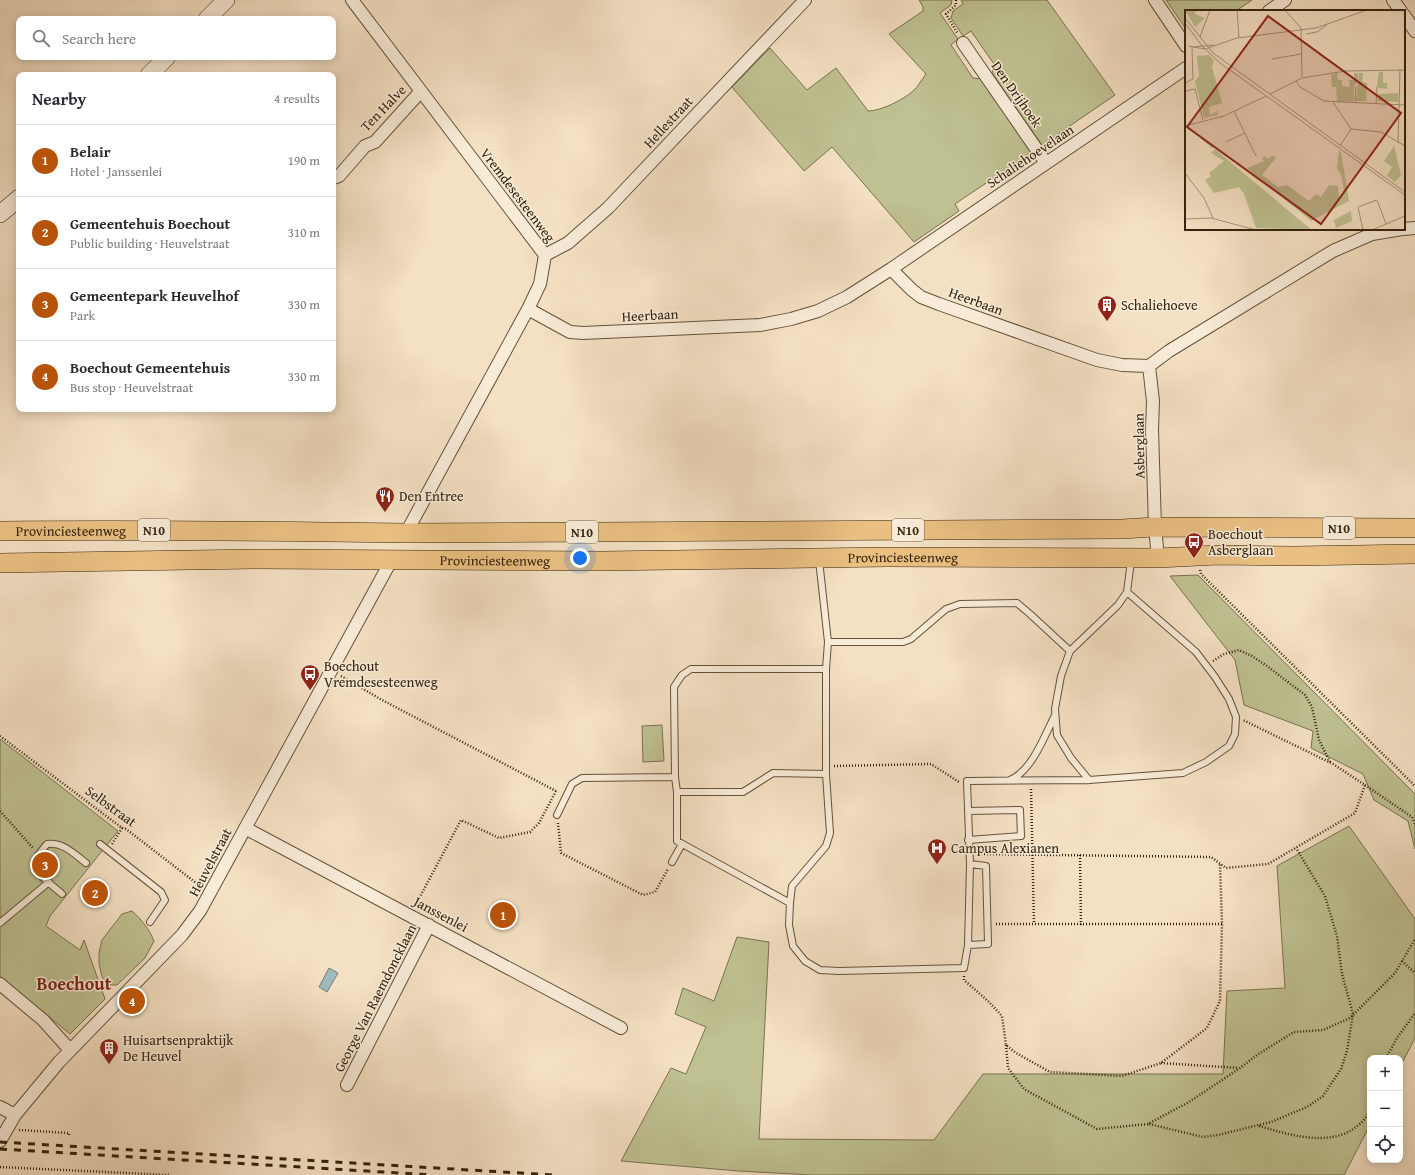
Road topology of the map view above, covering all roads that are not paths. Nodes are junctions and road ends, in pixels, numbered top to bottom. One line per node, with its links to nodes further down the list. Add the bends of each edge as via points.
1 (226, 0): 9 (street)
2 (352, 0): 17 (street, Vremdesesteenweg)
3 (805, 0): 25 (street, Hellestraat, via 608,208 568,243)
4 (1155, 0): 13 (street)
5 (1285, 0): 7 (street)
6 (1393, 0): 8 (street)
7 (1270, 10)
8 (1400, 10)
9 (210, 16)
10 (1405, 16): 11 (street)
11 (1415, 31)
12 (963, 43): 18 (street, Den Drijhoek)
13 (1185, 45)
14 (165, 60): 16 (street)
15 (1185, 69): 18 (street, Schaliehoevelaan)
16 (152, 72)
17 (420, 91): 19 (street, Ten Halve, via 375,142 365,146); 25 (street, Vremdesesteenweg)
18 (1046, 163): 26 (street, Schaliehoevelaan)
19 (336, 177)
20 (16, 201): 21 (street)
21 (0, 214)
22 (1415, 228): 23 (street)
23 (1405, 229)
24 (1397, 230): 28 (street, via 1372,234 1333,252)
25 (545, 255): 27 (street, Vremdesesteenweg, via 540,284)
26 (891, 269): 27 (street, Heerbaan, via 847,297 818,310 792,319 760,325 583,333 570,332); 28 (street, Heerbaan, via 921,297 939,304 1097,360 1122,365)
27 (528, 309): 32 (street, Vremdesesteenweg)
28 (1149, 366): 29 (street, Asberglaan, via 1153,401)
29 (1155, 526): 30 (main road, Provinciesteenweg / N10); 32 (main road, Provinciesteenweg / N10, via 1114,529); 35 (street, Asberglaan)
30 (1415, 528)
31 (0, 531): 32 (main road, Provinciesteenweg / N10)
32 (406, 533): 36 (main road)
33 (1415, 554): 35 (main road, Provinciesteenweg / N10)
34 (1131, 557): 35 (main road, Provinciesteenweg / N10); 37 (main road, Provinciesteenweg / N10); 39 (lane)
35 (1158, 558)
36 (392, 559): 37 (main road, Provinciesteenweg / N10); 38 (main road, Provinciesteenweg / N10); 51 (street, Heuvelstraat)
37 (819, 559): 40 (lane)
38 (0, 563)
39 (1127, 592): 41 (lane, via 1118,605); 46 (lane, via 1196,652 1229,699 1236,717 1235,734 1229,746 1206,762 1183,773)
40 (828, 642): 41 (lane, via 903,642 912,639 946,609 960,604 1017,603); 42 (lane)
41 (1070, 651): 43 (lane, via 1061,676)
42 (826, 669): 44 (lane); 45 (lane, via 708,668 691,669 682,675 674,687)
43 (1055, 715): 46 (lane, via 1057,735); 47 (lane, via 1034,755 1021,773)
44 (826, 774): 48 (lane, via 773,773 743,792); 60 (lane, via 830,833 826,846 792,886)
45 (675, 777): 48 (lane); 50 (lane, via 582,778 572,784)
46 (1089, 780): 47 (lane)
47 (1010, 781): 49 (lane, via 968,781)
48 (677, 792): 54 (lane, via 677,841)
49 (968, 811): 52 (lane); 52 (lane, via 1020,810 1021,836)
50 (557, 815)
51 (245, 828): 63 (street, Janssenlei); 67 (street, Heuvelstraat, via 200,912 182,935)
52 (968, 840): 57 (lane)
53 (100, 844): 61 (lane, via 161,892 165,900)
54 (682, 844): 55 (lane); 60 (lane)
55 (672, 862)
56 (86, 863): 58 (lane, via 63,845 47,844 39,854 35,868 38,874)
57 (970, 864): 64 (lane); 64 (lane, via 986,866 988,944)
58 (49, 882): 59 (lane); 62 (lane)
59 (62, 894)
60 (790, 903): 64 (lane, via 789,925 793,946 804,961 820,970 964,968)
61 (150, 922)
62 (0, 923)
63 (429, 925): 66 (street, Janssenlei); 68 (street, George Van Raemdoncklaan)
64 (968, 945)
65 (0, 984): 67 (street, via 42,1020)
66 (621, 1028)
67 (70, 1050): 70 (street, Heuvelstraat)
68 (347, 1085)
69 (0, 1107): 70 (street)
70 (13, 1118): 71 (street, Heuvelstraat)
71 (0, 1141)

